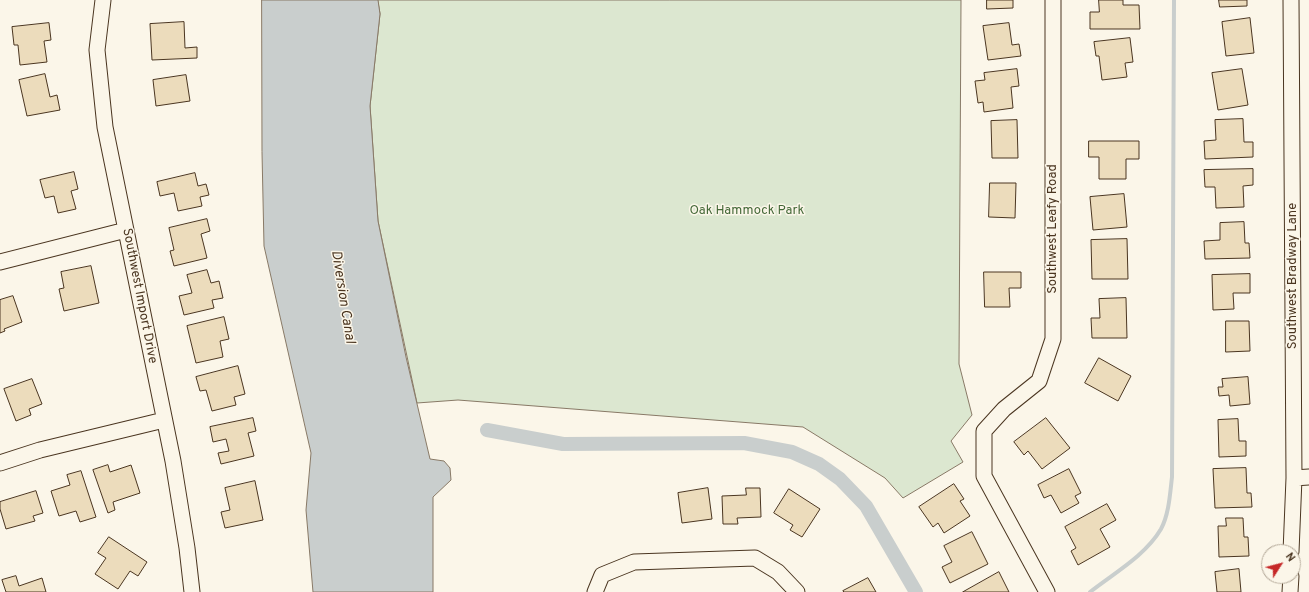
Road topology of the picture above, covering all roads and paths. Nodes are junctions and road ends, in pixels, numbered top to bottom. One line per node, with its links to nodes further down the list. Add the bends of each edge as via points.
1 (103, 0): 4 (street, Southwest Import Drive, via 97,50 105,127)
2 (1053, 0): 14 (street, Southwest Leafy Road, via 1053,339 1039,381 1004,409 984,431 984,476)
3 (1291, 0): 9 (street, Southwest Bradway Lane)
4 (126, 230): 5 (street); 6 (street, Southwest Import Drive)
5 (0, 262)
6 (164, 420): 7 (street, via 40,450); 11 (street, Southwest Import Drive, via 173,461)
7 (0, 463)
8 (1309, 477): 9 (street)
9 (1294, 478): 10 (street, Southwest Bradway Lane)
10 (1292, 544)
11 (192, 592)
12 (595, 592): 13 (street, via 602,575 634,562 755,558 778,572)
13 (797, 592)
14 (1047, 592)

